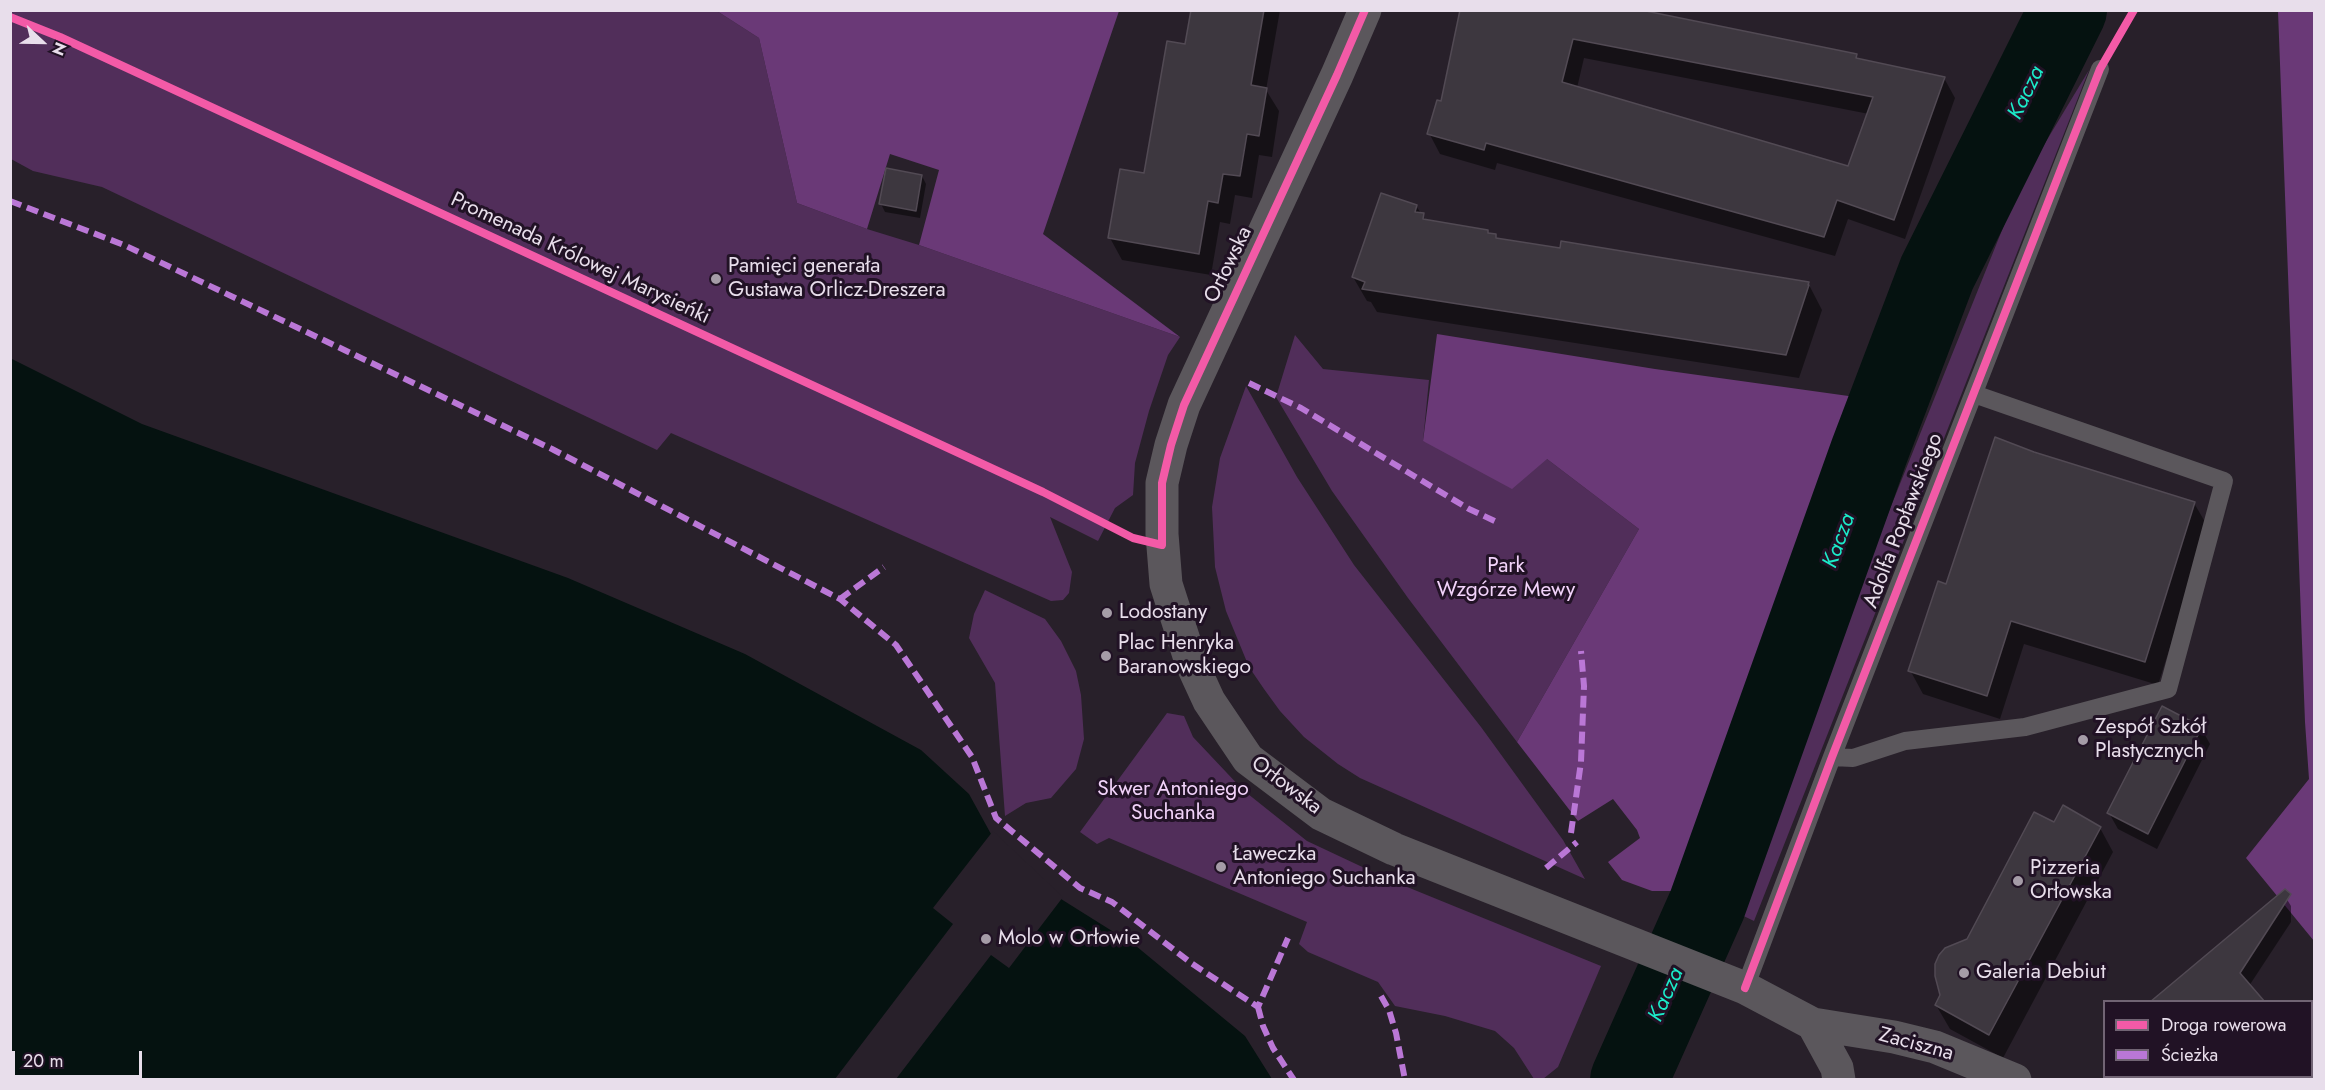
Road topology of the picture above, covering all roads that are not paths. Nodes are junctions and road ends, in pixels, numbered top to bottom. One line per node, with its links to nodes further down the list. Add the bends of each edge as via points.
1 (1365, 10): 5 (street, Orłowska, via 1188,396 1171,445 1162,483 1162,534 1166,584 1179,629 1209,701 1248,759 1321,814 1395,849)
2 (2100, 69): 3 (lane, Adolfa Popławskiego)
3 (1974, 394): 4 (lane, Adolfa Popławskiego); 4 (lane, via 2224,481 2168,689 2025,727 1905,741 1853,758)
4 (1832, 757): 5 (lane, Adolfa Popławskiego)
5 (1735, 984): 6 (street, Orłowska)
6 (1813, 1024): 7 (street, via 1837,1068); 8 (street, Zaciszna, via 1935,1047)
7 (1839, 1080)
8 (2016, 1080)

